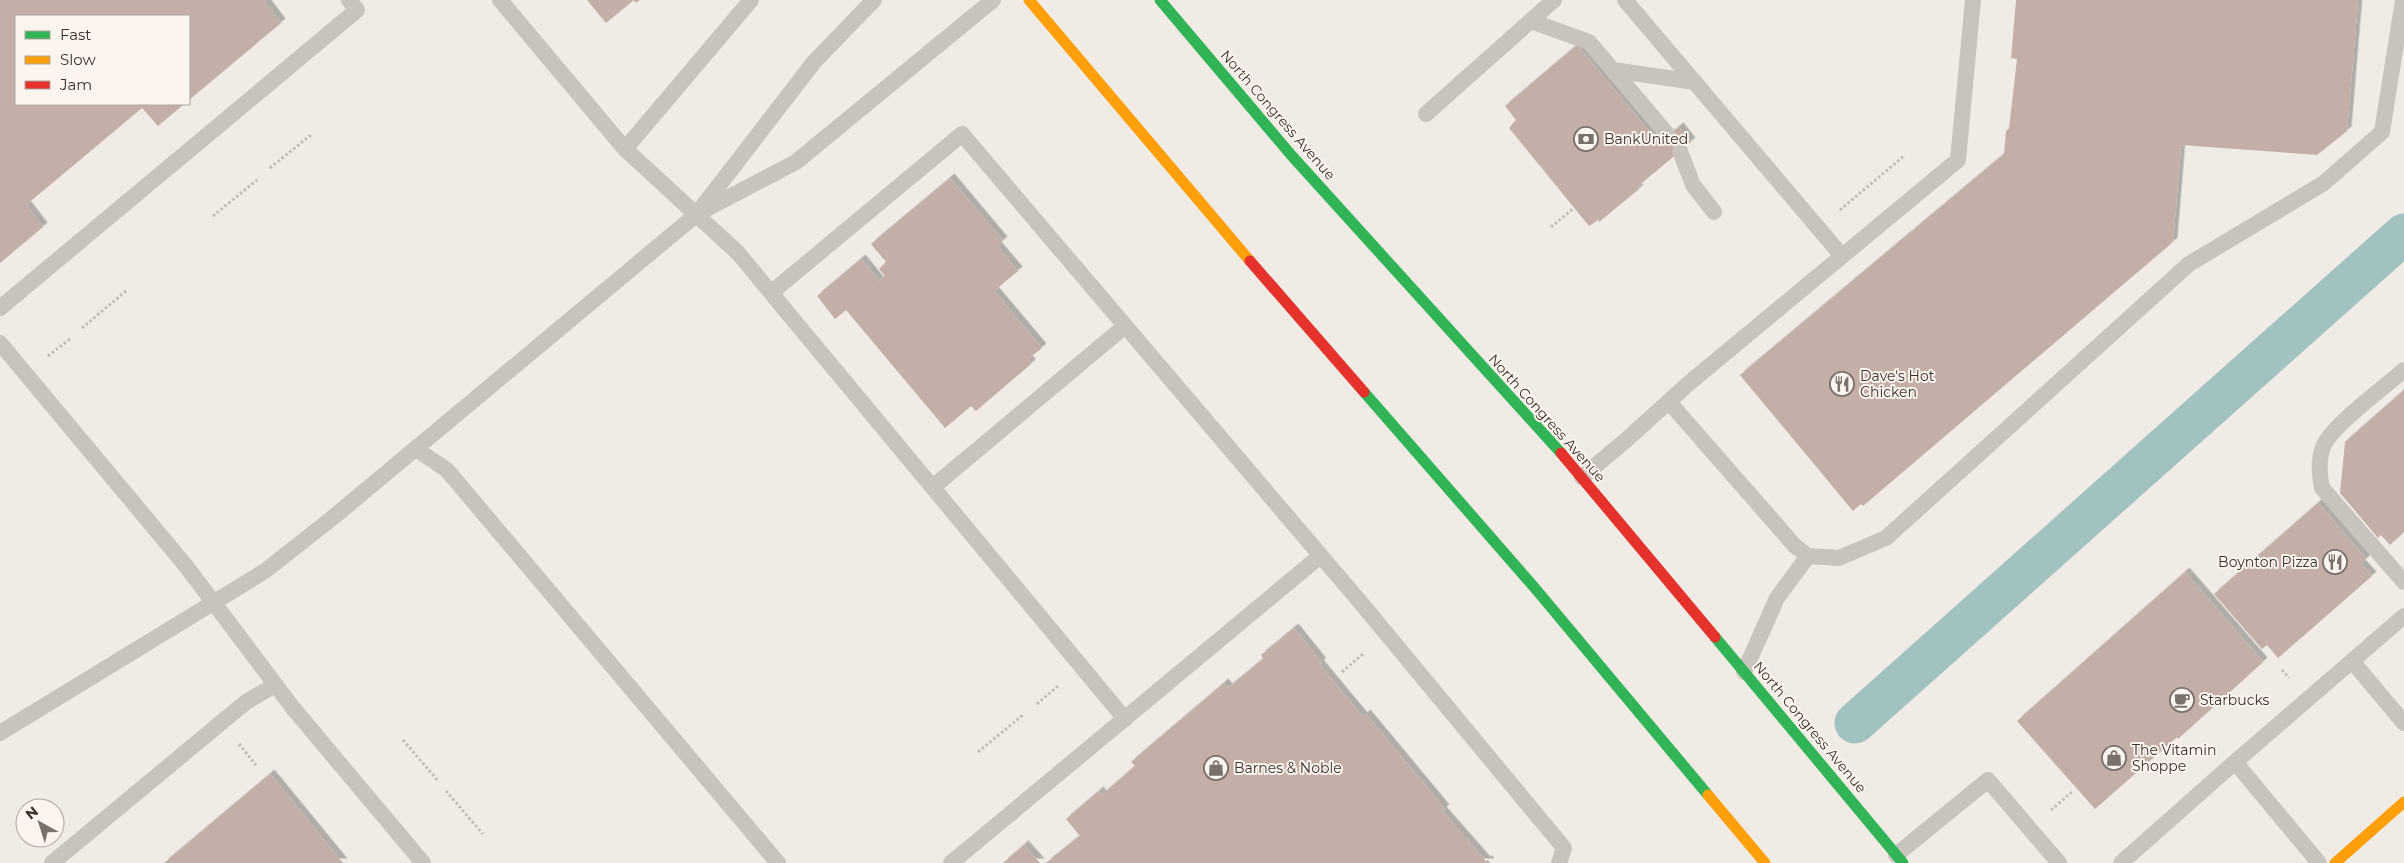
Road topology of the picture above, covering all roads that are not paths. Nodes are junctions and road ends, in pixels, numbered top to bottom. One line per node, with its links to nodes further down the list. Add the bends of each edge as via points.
1 (349, 0): 23 (lane, via 357,10)
2 (500, 0): 17 (lane)
3 (751, 0): 17 (lane)
4 (874, 0): 20 (lane, via 814,62)
5 (993, 0): 20 (lane, via 796,162)
6 (1029, 0): 50 (main road, via 1220,227 1534,587)
7 (1554, 0): 12 (lane)
8 (1624, 0): 14 (lane)
9 (1974, 0): 21 (lane, via 1958,160)
10 (2402, 0): 31 (lane, via 2382,132 2324,183 2189,264 1886,538 1838,558)
11 (1156, 2): 29 (main road, North Congress Avenue, via 1170,12 1292,156)
12 (1531, 21): 13 (lane, via 1589,42); 15 (lane)
13 (1613, 70): 14 (lane); 16 (lane)
14 (1695, 82): 21 (lane)
15 (1426, 114)
16 (1668, 135)
17 (624, 149): 20 (lane)
18 (1680, 151): 19 (lane, via 1693,185)
19 (1714, 212)
20 (697, 214): 22 (lane, via 738,252); 28 (lane)
21 (1842, 256): 27 (lane)
22 (772, 292): 24 (lane, via 962,134); 30 (lane)
23 (0, 308)
24 (1125, 326): 30 (lane); 32 (lane)
25 (0, 343): 34 (lane, via 186,566)
26 (2404, 370): 33 (lane, via 2341,424 2323,445 2318,470 2322,488)
27 (1669, 402): 29 (lane); 31 (lane, via 1795,546)
28 (416, 449): 34 (lane, via 265,571); 47 (lane, via 447,470)
29 (1582, 477): 37 (main road, North Congress Avenue)
30 (933, 487): 39 (lane)
31 (1808, 556): 37 (lane, via 1777,598)
32 (1319, 557): 39 (lane); 49 (lane, via 1361,603 1564,848)
33 (2404, 582)
34 (213, 604): 38 (lane); 41 (lane)
35 (2404, 616): 36 (lane)
36 (2352, 661): 40 (lane); 42 (lane)
37 (1744, 672): 44 (main road, North Congress Avenue)
38 (276, 686): 45 (lane, via 246,702); 46 (lane)
39 (1125, 719): 48 (lane)
40 (2404, 723)
41 (0, 733)
42 (2235, 762): 52 (lane); 53 (lane)
43 (2404, 802): 54 (main road)
44 (1900, 859): 51 (lane, via 1988,780)
45 (52, 863)
46 (424, 863)
47 (778, 863)
48 (951, 863)
49 (1559, 863)
50 (1765, 863)
51 (2059, 863)
52 (2121, 863)
53 (2319, 863)
54 (2335, 863)

